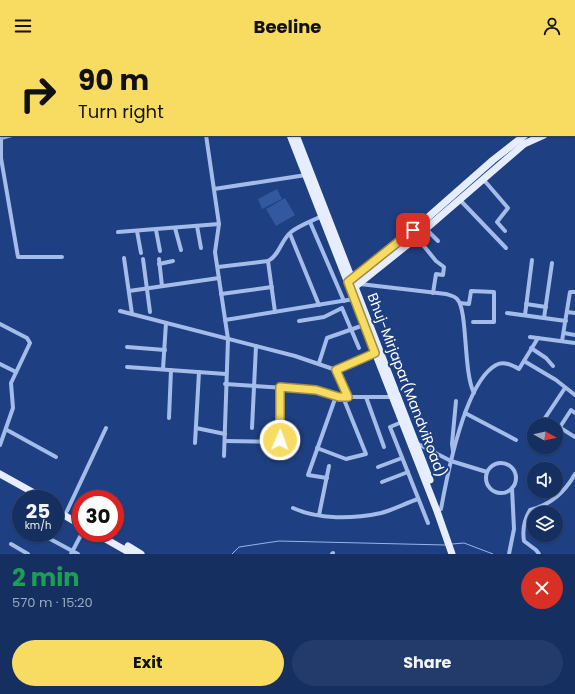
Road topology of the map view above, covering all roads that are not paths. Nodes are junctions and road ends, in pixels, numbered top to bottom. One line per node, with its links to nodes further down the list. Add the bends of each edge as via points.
1 (9, 136): 29 (street, via 2,138 1,158 18,257)
2 (207, 136): 9 (street)
3 (290, 136): 7 (main road, Bhuj-Mirjapar(MandviRoad))
4 (296, 136): 38 (main road, Bhuj-Mirjapar(MandviRoad))
5 (524, 136): 38 (main road)
6 (542, 136): 8 (main road, via 524,144)
7 (306, 175): 9 (street); 11 (main road, Bhuj-Mirjapar(MandviRoad))
8 (483, 179): 10 (main road); 19 (street, via 508,208 497,222)
9 (214, 189): 13 (street)
10 (460, 200): 16 (main road); 25 (street)
11 (322, 216): 12 (street); 38 (main road, Bhuj-Mirjapar(MandviRoad))
12 (310, 222): 21 (street); 48 (street)
13 (219, 224): 14 (street); 36 (street, via 215,252)
14 (197, 226): 15 (street); 24 (street)
15 (175, 228): 17 (street); 27 (street)
16 (426, 229): 22 (street); 41 (main road)
17 (156, 230): 18 (street); 26 (street)
18 (137, 231): 20 (street); 28 (street)
19 (505, 231)
20 (118, 232)
21 (290, 234): 34 (street, via 280,245 274,258); 51 (street)
22 (438, 241)
23 (423, 245): 45 (street, via 444,267 443,275 436,274)
24 (201, 248)
25 (506, 248)
26 (160, 250)
27 (180, 250)
28 (141, 252)
29 (62, 257)
30 (124, 258): 43 (street)
31 (143, 259): 42 (street)
32 (532, 260): 50 (street)
33 (173, 261): 39 (street, via 159,261)
34 (268, 261): 36 (street); 40 (street)
35 (552, 263): 52 (street)
36 (218, 268): 37 (street)
37 (219, 278): 39 (street); 46 (street)
38 (350, 281): 41 (main road, Bhuj-Mirjapar(MandviRoad))
39 (162, 286): 42 (street)
40 (272, 287): 46 (street); 55 (street)
41 (355, 287): 45 (street); 47 (main road, Bhuj-Mirjapar(MandviRoad)); 124 (main road, Bhuj-Mirjapar(MandviRoad))
42 (147, 288): 43 (street); 54 (street)
43 (129, 291): 59 (street)
44 (575, 292): 56 (street, via 570,292)
45 (433, 293): 49 (street, via 457,298)
46 (222, 294): 62 (street)
47 (354, 299): 48 (street); 68 (main road, Bhuj-Mirjapar(MandviRoad))
48 (344, 301): 51 (street)
49 (460, 303): 65 (street, via 469,304 471,291 494,292 494,322); 98 (street, via 463,308 466,365)
50 (526, 304): 52 (street); 60 (street)
51 (319, 305): 55 (street)
52 (546, 307): 61 (street)
53 (120, 311): 59 (street)
54 (150, 312)
55 (275, 312): 62 (street)
56 (567, 312): 58 (street); 64 (street)
57 (507, 313): 60 (street)
58 (575, 313)
59 (132, 314): 66 (street)
60 (525, 316): 61 (street)
61 (544, 318): 64 (street)
62 (225, 320): 74 (street)
63 (299, 321): 69 (street, via 324,317 342,308)
64 (566, 321): 70 (street)
65 (473, 322)
66 (166, 323): 74 (street); 81 (street)
67 (0, 324): 91 (street, via 27,338 30,343)
68 (364, 325): 69 (street); 82 (main road, Bhuj-Mirjapar(MandviRoad))
69 (351, 330): 79 (street); 84 (street, via 327,338)
70 (564, 333): 71 (street); 75 (street)
71 (575, 335)
72 (530, 337): 73 (street)
73 (538, 338): 75 (street); 80 (street)
74 (228, 339): 77 (street); 93 (street)
75 (562, 341): 76 (street)
76 (575, 343)
77 (256, 346): 84 (street); 95 (street)
78 (127, 347): 81 (street)
79 (359, 348)
80 (531, 348): 83 (street); 86 (street)
81 (164, 350): 88 (street)
82 (375, 353): 90 (street); 104 (main road, Bhuj-Mirjapar(MandviRoad))
83 (524, 362): 97 (street); 98 (street, via 519,368 503,363 496,366 487,374)
84 (319, 363): 90 (street)
85 (0, 364): 91 (street)
86 (553, 366)
87 (127, 367): 88 (street)
88 (163, 370): 89 (street)
89 (171, 370): 92 (street); 108 (street)
90 (336, 370): 102 (street)
91 (16, 372): 116 (street, via 11,383 13,408)
92 (199, 372): 93 (street); 113 (street)
93 (226, 374): 94 (street)
94 (225, 384): 95 (street); 117 (street)
95 (254, 386): 96 (street); 114 (street)
96 (280, 387): 100 (street, via 316,390); 119 (street)
97 (565, 388): 99 (street); 109 (street)
98 (474, 394): 106 (street)
99 (575, 395)
100 (336, 396): 101 (street); 127 (street)
101 (342, 397): 102 (street); 127 (street, via 366,454 346,459)
102 (348, 397): 103 (street)
103 (366, 397): 104 (street); 126 (street)
104 (392, 397): 110 (main road, Bhuj-Mirjapar(MandviRoad))
105 (456, 401): 128 (street)
106 (465, 413): 120 (street); 128 (street)
107 (575, 413): 111 (street, via 571,410)
108 (169, 418)
109 (545, 418)
110 (402, 422): 131 (street, via 390,427); 153 (main road, Bhuj-Mirjapar(MandviRoad))
111 (563, 422)
112 (106, 428): 149 (street)
113 (196, 428): 117 (street); 123 (street)
114 (252, 428)
115 (563, 429): 118 (street)
116 (6, 430): 125 (street); 130 (street)
117 (225, 434): 121 (street)
118 (575, 437)
119 (280, 440): 121 (street); 122 (street)
120 (516, 440)
121 (225, 441): 129 (street)
122 (287, 442)
123 (195, 443)
124 (416, 443): 132 (street); 147 (main road, Bhuj-Mirjapar(MandviRoad))
125 (0, 445)
126 (384, 447)
127 (317, 448): 139 (street, via 308,475)
128 (453, 453): 132 (street)
129 (224, 456)
130 (56, 457)
131 (402, 458): 134 (street); 135 (street)
132 (451, 461): 136 (street); 147 (street)
133 (329, 466): 139 (street)
134 (378, 467)
135 (408, 472): 141 (street); 145 (street)
136 (487, 472): 142 (street, via 487,482 492,490 501,493); 142 (street, via 497,464 509,465 516,477)
137 (0, 474): 144 (main road)
138 (575, 474): 167 (street, via 555,498 545,506 530,510 526,517 524,541)
139 (327, 478): 151 (street)
140 (0, 479): 143 (main road)
141 (382, 482)
142 (512, 488): 166 (street, via 514,530)
143 (19, 490)
144 (29, 490)
145 (418, 499): 151 (street, via 381,512 341,517); 152 (street)
146 (293, 508): 151 (street, via 306,514)
147 (441, 509): 153 (main road, Bhuj-Mirjapar(MandviRoad))
148 (64, 510): 149 (main road)
149 (67, 511): 150 (main road)
150 (72, 514)
151 (319, 515)
152 (428, 523)
153 (447, 533): 164 (main road); 165 (main road)
154 (54, 542): 159 (street)
155 (78, 542): 159 (street)
156 (111, 542): 162 (main road)
157 (120, 542): 163 (main road)
158 (11, 544): 160 (street)
159 (72, 553): 161 (street)
160 (28, 554)
161 (78, 554)
162 (132, 554)
163 (141, 554)
164 (452, 554)
165 (456, 554)
166 (509, 554)
167 (538, 554)

